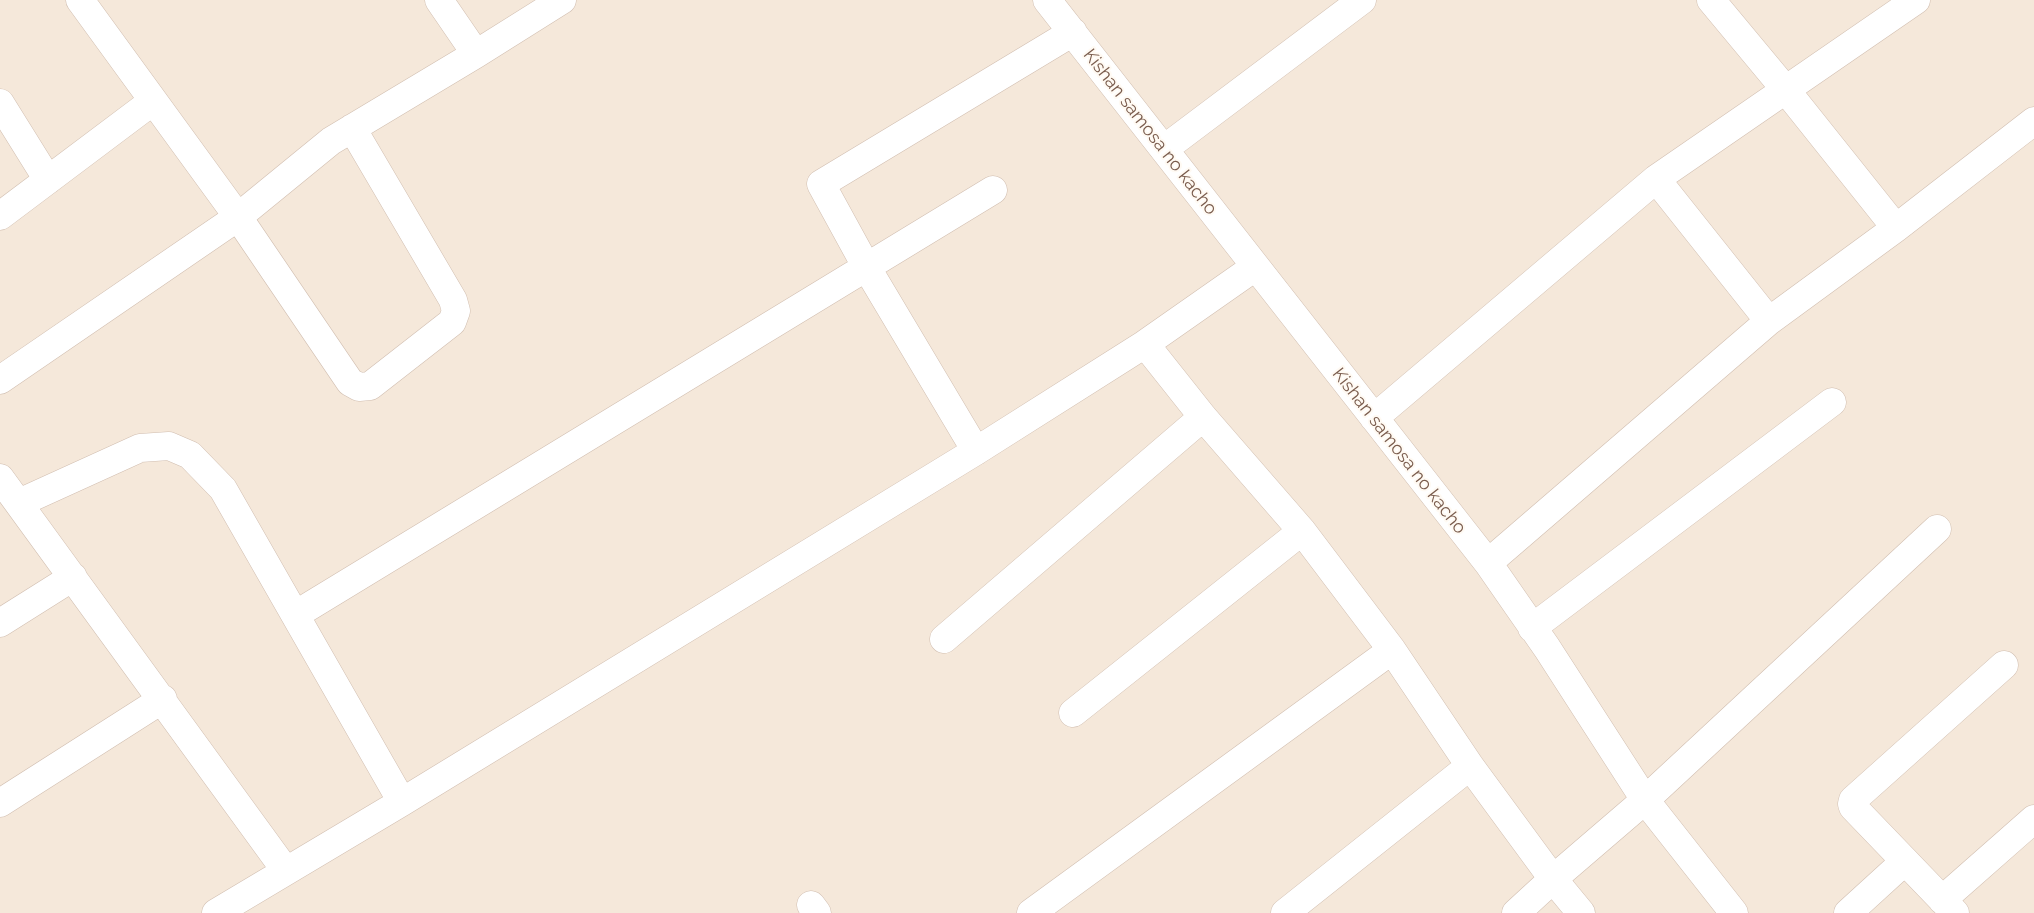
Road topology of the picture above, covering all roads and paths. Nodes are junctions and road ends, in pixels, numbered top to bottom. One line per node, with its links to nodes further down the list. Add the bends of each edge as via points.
1 (80, 0): 11 (street)
2 (439, 0): 9 (street)
3 (562, 0): 9 (street)
4 (1047, 0): 8 (street, Kishan samosa no kacho)
5 (1362, 0): 15 (street)
6 (1711, 0): 10 (street)
7 (1916, 0): 10 (street)
8 (1073, 32): 15 (street, Kishan samosa no kacho); 23 (street, via 821,184)
9 (476, 54): 14 (street)
10 (1785, 89): 16 (street); 21 (street)
11 (153, 101): 17 (street); 20 (street)
12 (0, 103): 17 (street)
13 (2034, 121): 21 (street)
14 (352, 128): 20 (street, via 331,141); 20 (street, via 453,300 456,311 452,322 370,386 359,387 350,382)
15 (1164, 149): 22 (street, Kishan samosa no kacho)
16 (1656, 179): 24 (street); 29 (street)
17 (48, 180): 19 (street)
18 (993, 190): 23 (street)
19 (0, 216)
20 (238, 217): 26 (street)
21 (1896, 228): 24 (street)
22 (1255, 267): 25 (street); 29 (street, Kishan samosa no kacho)
23 (866, 268): 30 (street); 37 (street)
24 (1769, 321): 35 (street)
25 (1144, 344): 28 (street); 30 (street)
26 (0, 380)
27 (1832, 402): 39 (street)
28 (1204, 417): 34 (street); 40 (street)
29 (1374, 418): 35 (street, Kishan samosa no kacho)
30 (976, 451): 47 (street)
31 (0, 478): 32 (street)
32 (19, 503): 36 (street); 37 (street, via 140,448 169,446 190,455 223,489)
33 (1937, 530): 46 (street)
34 (1302, 531): 41 (street); 44 (street)
35 (1488, 563): 39 (street, Kishan samosa no kacho)
36 (73, 576): 38 (street); 43 (street)
37 (295, 615): 47 (street)
38 (0, 623)
39 (1532, 628): 46 (street, Kishan samosa no kacho)
40 (944, 638)
41 (1392, 650): 45 (street); 55 (street)
42 (2004, 665): 50 (street, via 1853,800 1853,807)
43 (162, 699): 48 (street); 51 (street)
44 (1073, 713)
45 (1470, 766): 52 (street); 56 (street)
46 (1646, 800): 52 (street); 59 (street, Kishan samosa no kacho)
47 (402, 802): 51 (street)
48 (0, 803)
49 (2034, 818): 53 (street)
50 (1905, 861): 53 (street); 60 (street)
51 (286, 871): 54 (street)
52 (1553, 879): 57 (street); 58 (street)
53 (1949, 906)
54 (216, 913)
55 (1031, 913)
56 (1285, 913)
57 (1516, 913)
58 (1581, 913)
59 (1734, 913)
60 (1848, 913)

